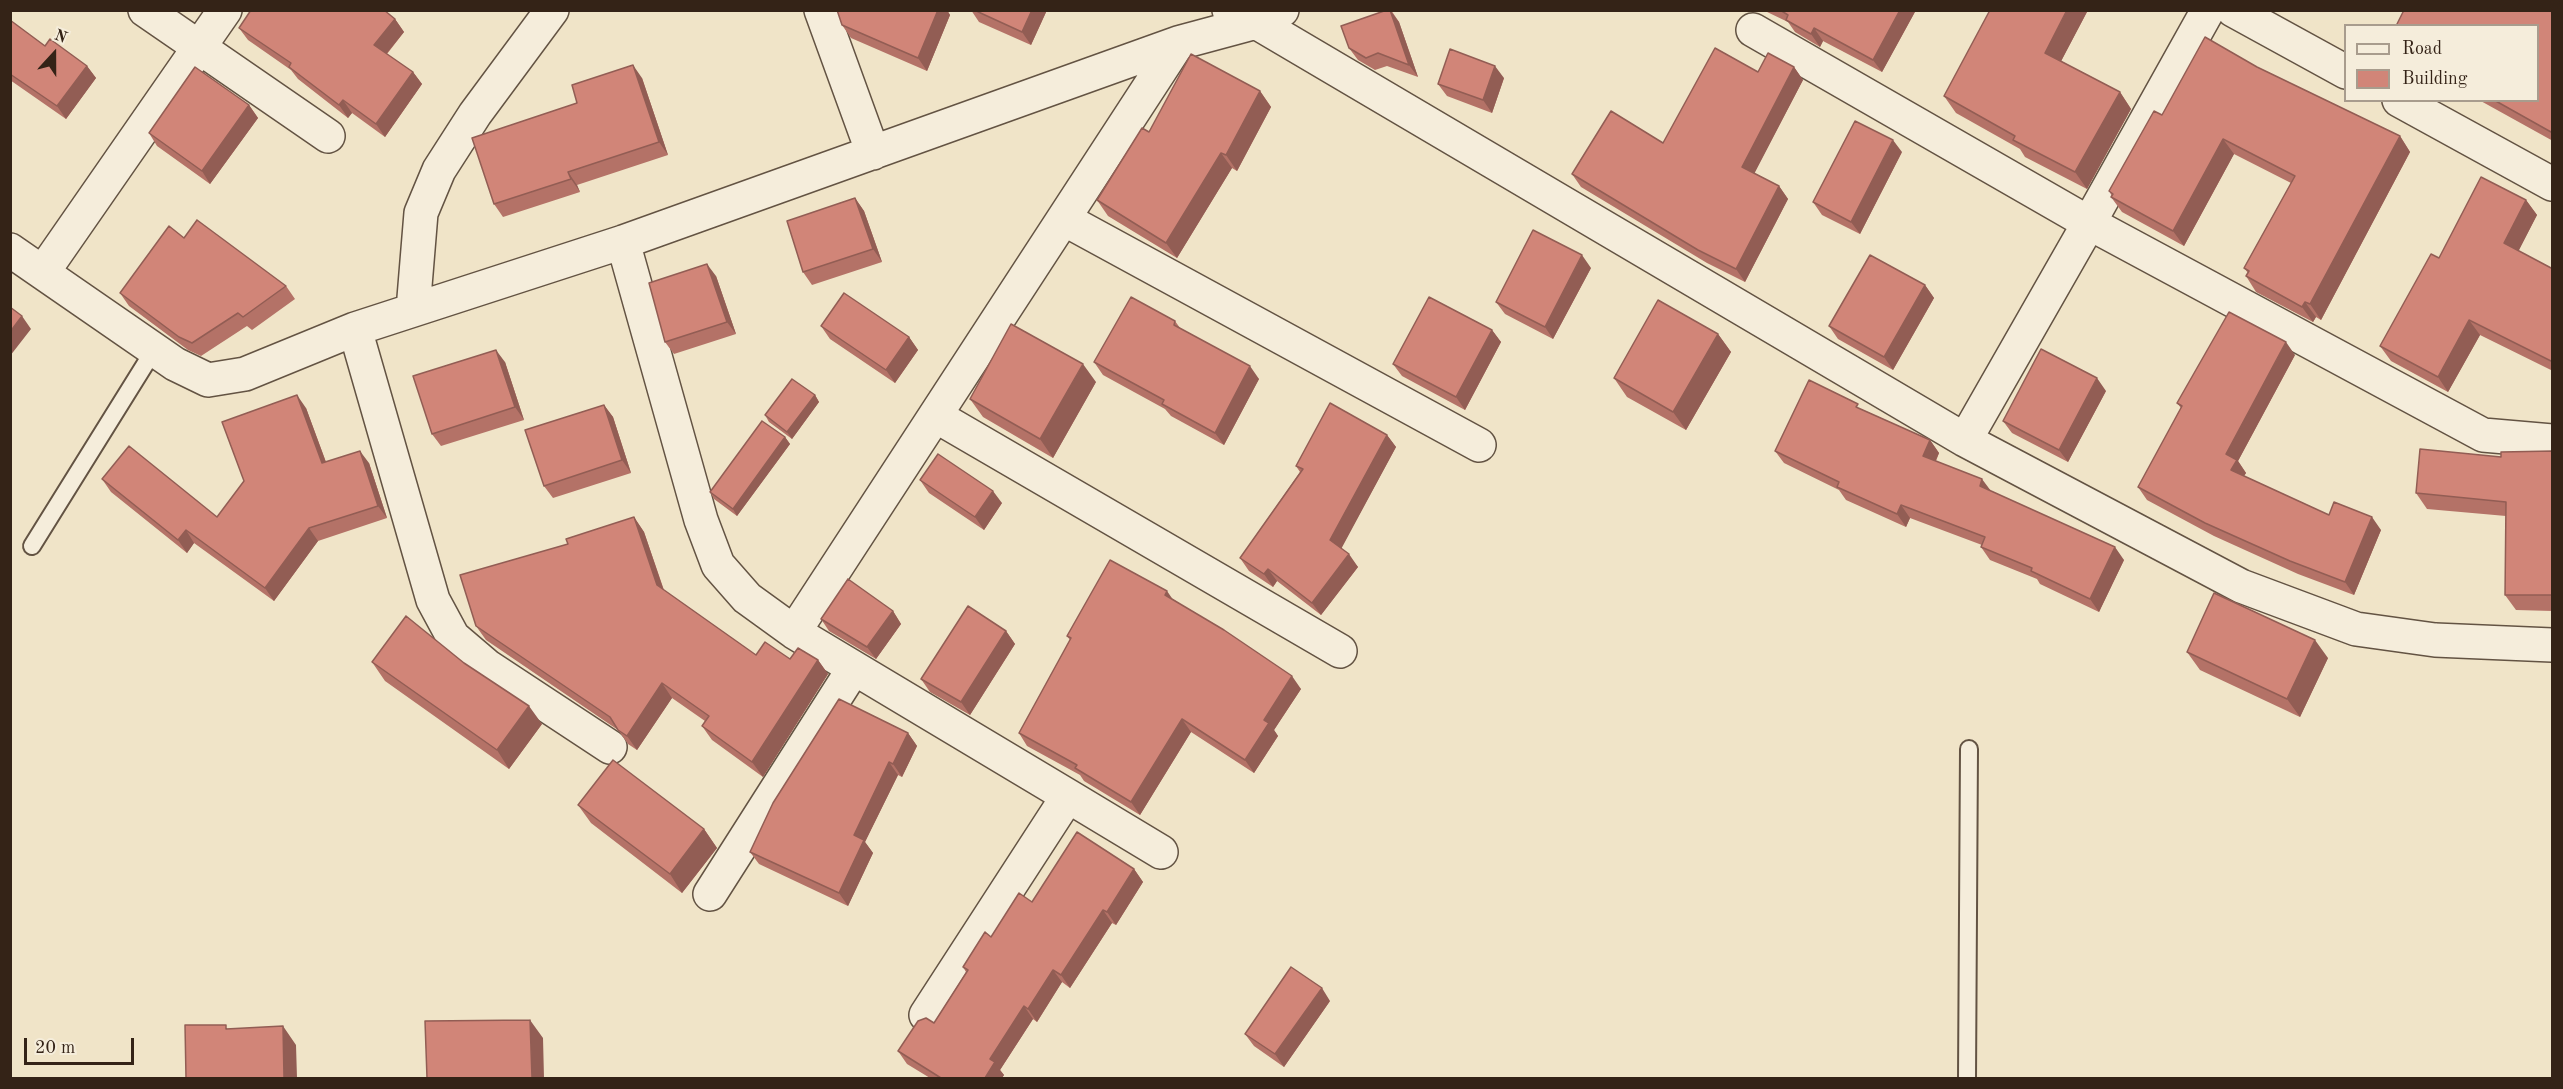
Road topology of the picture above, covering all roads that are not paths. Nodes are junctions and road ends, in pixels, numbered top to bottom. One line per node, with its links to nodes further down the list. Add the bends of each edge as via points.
1 (145, 10): 10 (street)
2 (225, 10): 10 (street)
3 (552, 10): 21 (street, via 439,170 421,213)
4 (821, 10): 14 (street)
5 (2208, 10): 17 (street)
6 (2234, 10): 11 (street)
7 (1256, 14): 9 (street); 25 (street)
8 (1753, 30): 17 (street)
9 (1178, 43): 14 (street); 16 (street)
10 (199, 48): 13 (street); 20 (street)
11 (2344, 71)
12 (2403, 102): 15 (street)
13 (328, 136)
14 (873, 153): 18 (street)
15 (2553, 184)
16 (1064, 219): 24 (street); 27 (street)
17 (2089, 223): 25 (street); 26 (street, via 2483,435)
18 (623, 242): 21 (street); 29 (street, via 701,520 718,565 747,597)
19 (10, 250): 20 (street)
20 (43, 272): 23 (street)
21 (413, 310): 22 (street)
22 (355, 329): 23 (street, via 245,374 208,380); 33 (street, via 433,600 453,637 487,666)
23 (154, 350): 28 (lane)
24 (936, 416): 29 (street); 31 (street)
25 (1965, 440): 30 (street, via 2241,586 2356,629 2435,640)
26 (2553, 441)
27 (1479, 445)
28 (32, 546)
29 (794, 632): 32 (street)
30 (2553, 645)
31 (1340, 651)
32 (854, 668): 35 (street); 37 (street)
33 (610, 747)
34 (1969, 749): 39 (lane)
35 (1068, 796): 36 (street); 38 (street)
36 (1161, 852)
37 (710, 894)
38 (926, 1015)
39 (1967, 1078)

